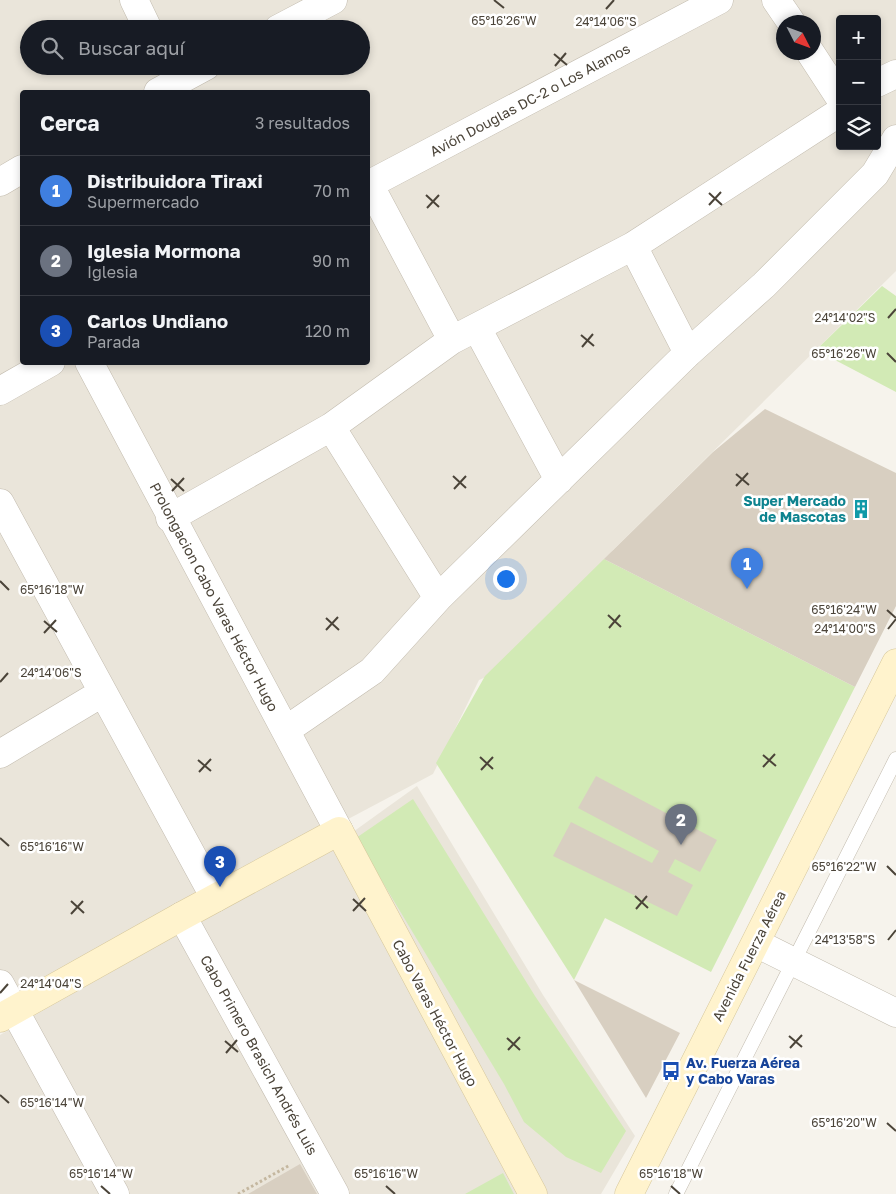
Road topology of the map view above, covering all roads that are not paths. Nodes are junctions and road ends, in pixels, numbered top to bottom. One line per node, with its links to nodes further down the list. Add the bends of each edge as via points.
1 (134, 0): 6 (street)
2 (333, 0): 7 (street)
3 (719, 0): 18 (street, Avión Douglas DC-2 o Los Alamos)
4 (776, 0): 5 (street)
5 (786, 15)
6 (144, 20)
7 (295, 20)
8 (815, 60): 13 (street)
9 (896, 74): 12 (street)
10 (181, 75): 11 (street)
11 (167, 80)
12 (881, 80)
13 (836, 92)
14 (836, 115): 20 (street)
15 (896, 139): 23 (street, via 874,174 764,285)
16 (20, 170): 17 (street)
17 (0, 182)
18 (370, 184)
19 (370, 189): 22 (street)
20 (633, 246): 21 (street); 23 (street)
21 (477, 328): 22 (street); 28 (street)
22 (452, 340): 27 (street)
23 (688, 353): 28 (street)
24 (45, 365): 26 (street)
25 (91, 365): 30 (street, Prolongacion Cabo Varas Héctor Hugo)
26 (0, 391)
27 (331, 427): 30 (street); 31 (street)
28 (560, 480): 31 (street)
29 (0, 503): 33 (street)
30 (170, 518): 34 (street, Prolongacion Cabo Varas Héctor Hugo)
31 (438, 598): 34 (street, via 372,670)
32 (896, 663): 40 (street, Avenida Fuerza Aérea)
33 (102, 693): 35 (street); 38 (street)
34 (286, 730): 37 (street, Prolongacion Cabo Varas Héctor Hugo)
35 (0, 754)
36 (896, 758): 41 (lane)
37 (339, 831): 38 (street); 47 (street, Cabo Varas Héctor Hugo)
38 (215, 898): 39 (street)
39 (182, 916): 44 (street); 46 (street, Cabo Primero Brasich Andrés Luis)
40 (756, 942): 41 (street); 48 (street, Avenida Fuerza Aérea)
41 (794, 962): 43 (street); 49 (lane)
42 (0, 984): 44 (street)
43 (896, 1012)
44 (7, 1014): 45 (street)
45 (115, 1194)
46 (335, 1194)
47 (533, 1194)
48 (628, 1194)
49 (676, 1194)

